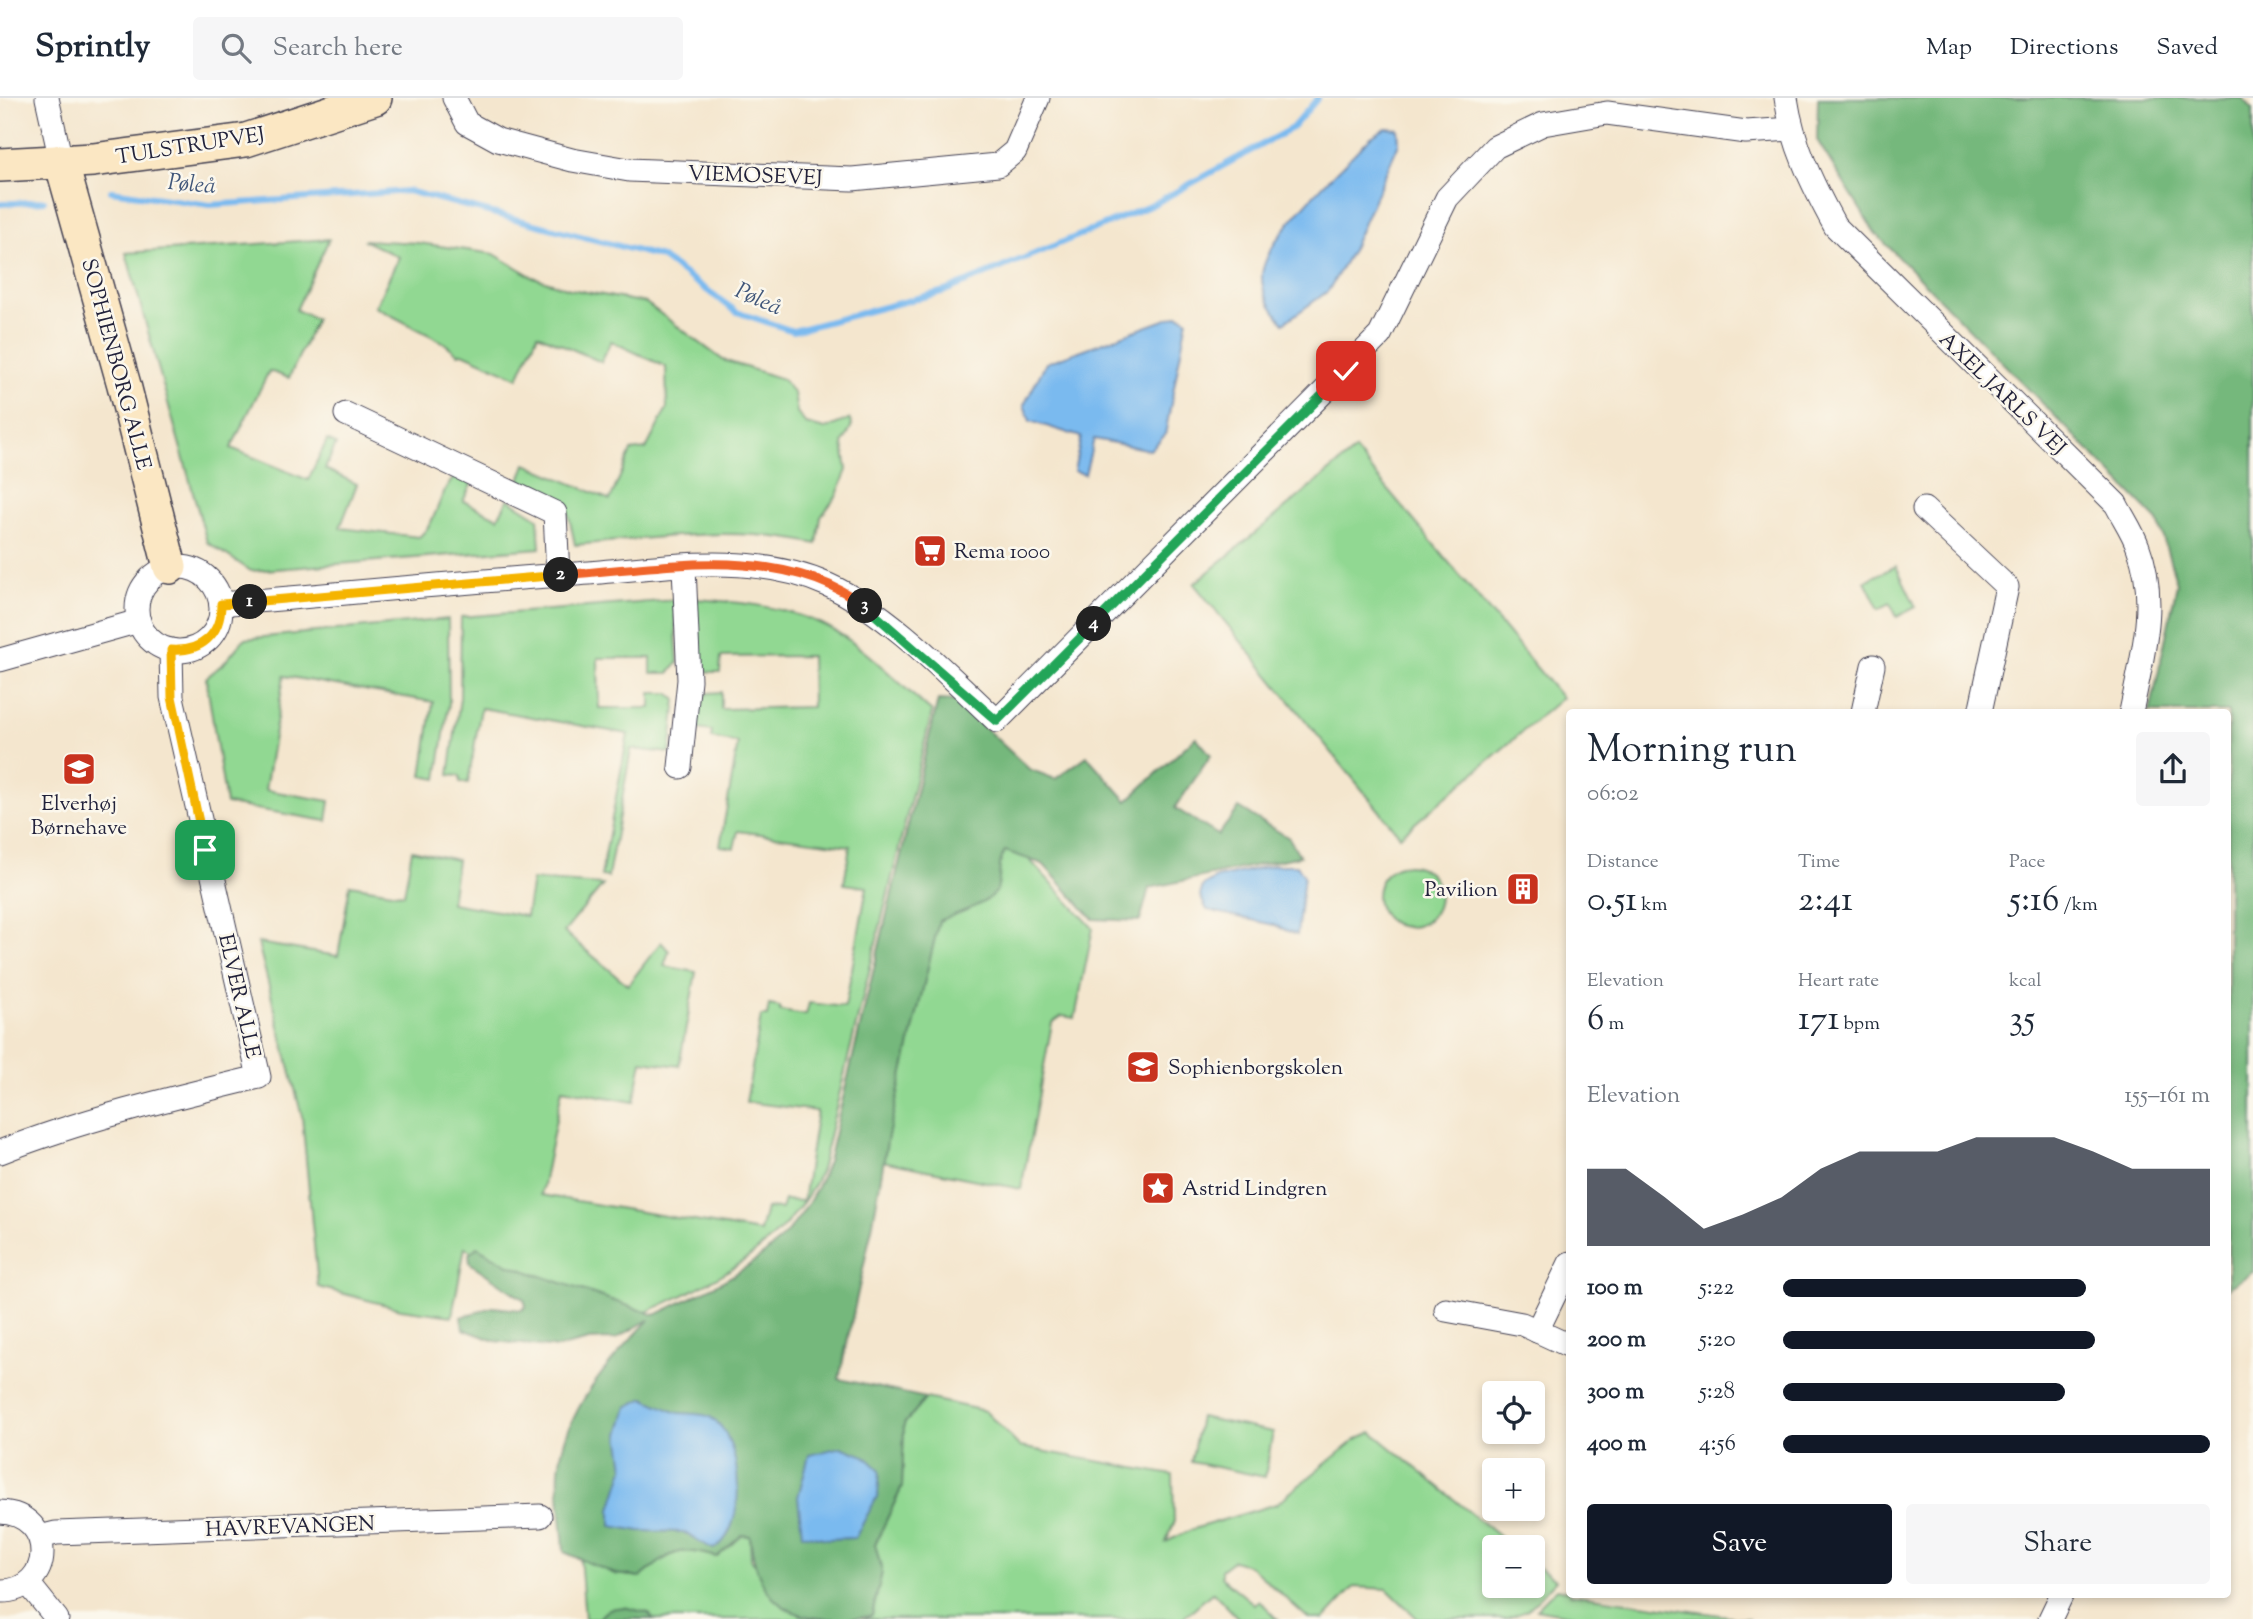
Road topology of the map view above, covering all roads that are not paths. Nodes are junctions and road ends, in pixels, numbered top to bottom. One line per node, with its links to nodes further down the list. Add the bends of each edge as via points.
1 (47, 98): 7 (street)
2 (375, 98): 7 (street, TULSTRUPVEJ, via 246,140)
3 (454, 98): 4 (street, VIEMOSEVEJ, via 467,123 498,140 572,160 629,170 852,179 998,165 1015,151)
4 (1038, 98)
5 (1786, 98): 6 (street, AXEL JARLS VEJ)
6 (1791, 129): 12 (street, via 1746,132 1607,113 1543,124 1495,147 1447,198 1380,335 997,721 889,623 827,584 787,571 741,564); 21 (street, AXEL JARLS VEJ, via 1811,182 1835,226 2116,504 2139,548 2148,592 2147,637)
7 (61, 161): 8 (street, TULSTRUPVEJ); 11 (street, SOPHIENBORG ALLE)
8 (0, 165)
9 (346, 414): 13 (street, via 555,513)
10 (1924, 509): 20 (street, via 2007,587)
11 (170, 567): 14 (street, via 183,566 204,574 217,588); 15 (street, via 147,581 138,600)
12 (684, 567): 13 (street); 22 (street, via 689,680)
13 (558, 575): 14 (street)
14 (221, 604): 16 (street, via 218,626 209,638 190,649)
15 (139, 621): 16 (street, via 154,643); 17 (street)
16 (171, 650): 23 (street, ELVER ALLE, via 172,697 259,1077 171,1098)
17 (0, 660)
18 (1873, 666): 19 (street)
19 (1864, 709)
20 (1981, 709)
21 (2132, 709)
22 (680, 767)
23 (0, 1152)
24 (1566, 1272): 26 (street)
25 (1446, 1310): 26 (street)
26 (1538, 1331): 27 (street)
27 (1566, 1344)
28 (0, 1512): 30 (street, via 25,1518)
29 (540, 1516): 30 (street, HAVREVANGEN)
30 (40, 1537): 31 (street, via 41,1562)
31 (28, 1583): 32 (street); 34 (street)
32 (0, 1591)
33 (2060, 1598): 35 (street)
34 (57, 1619)
35 (2050, 1619)

